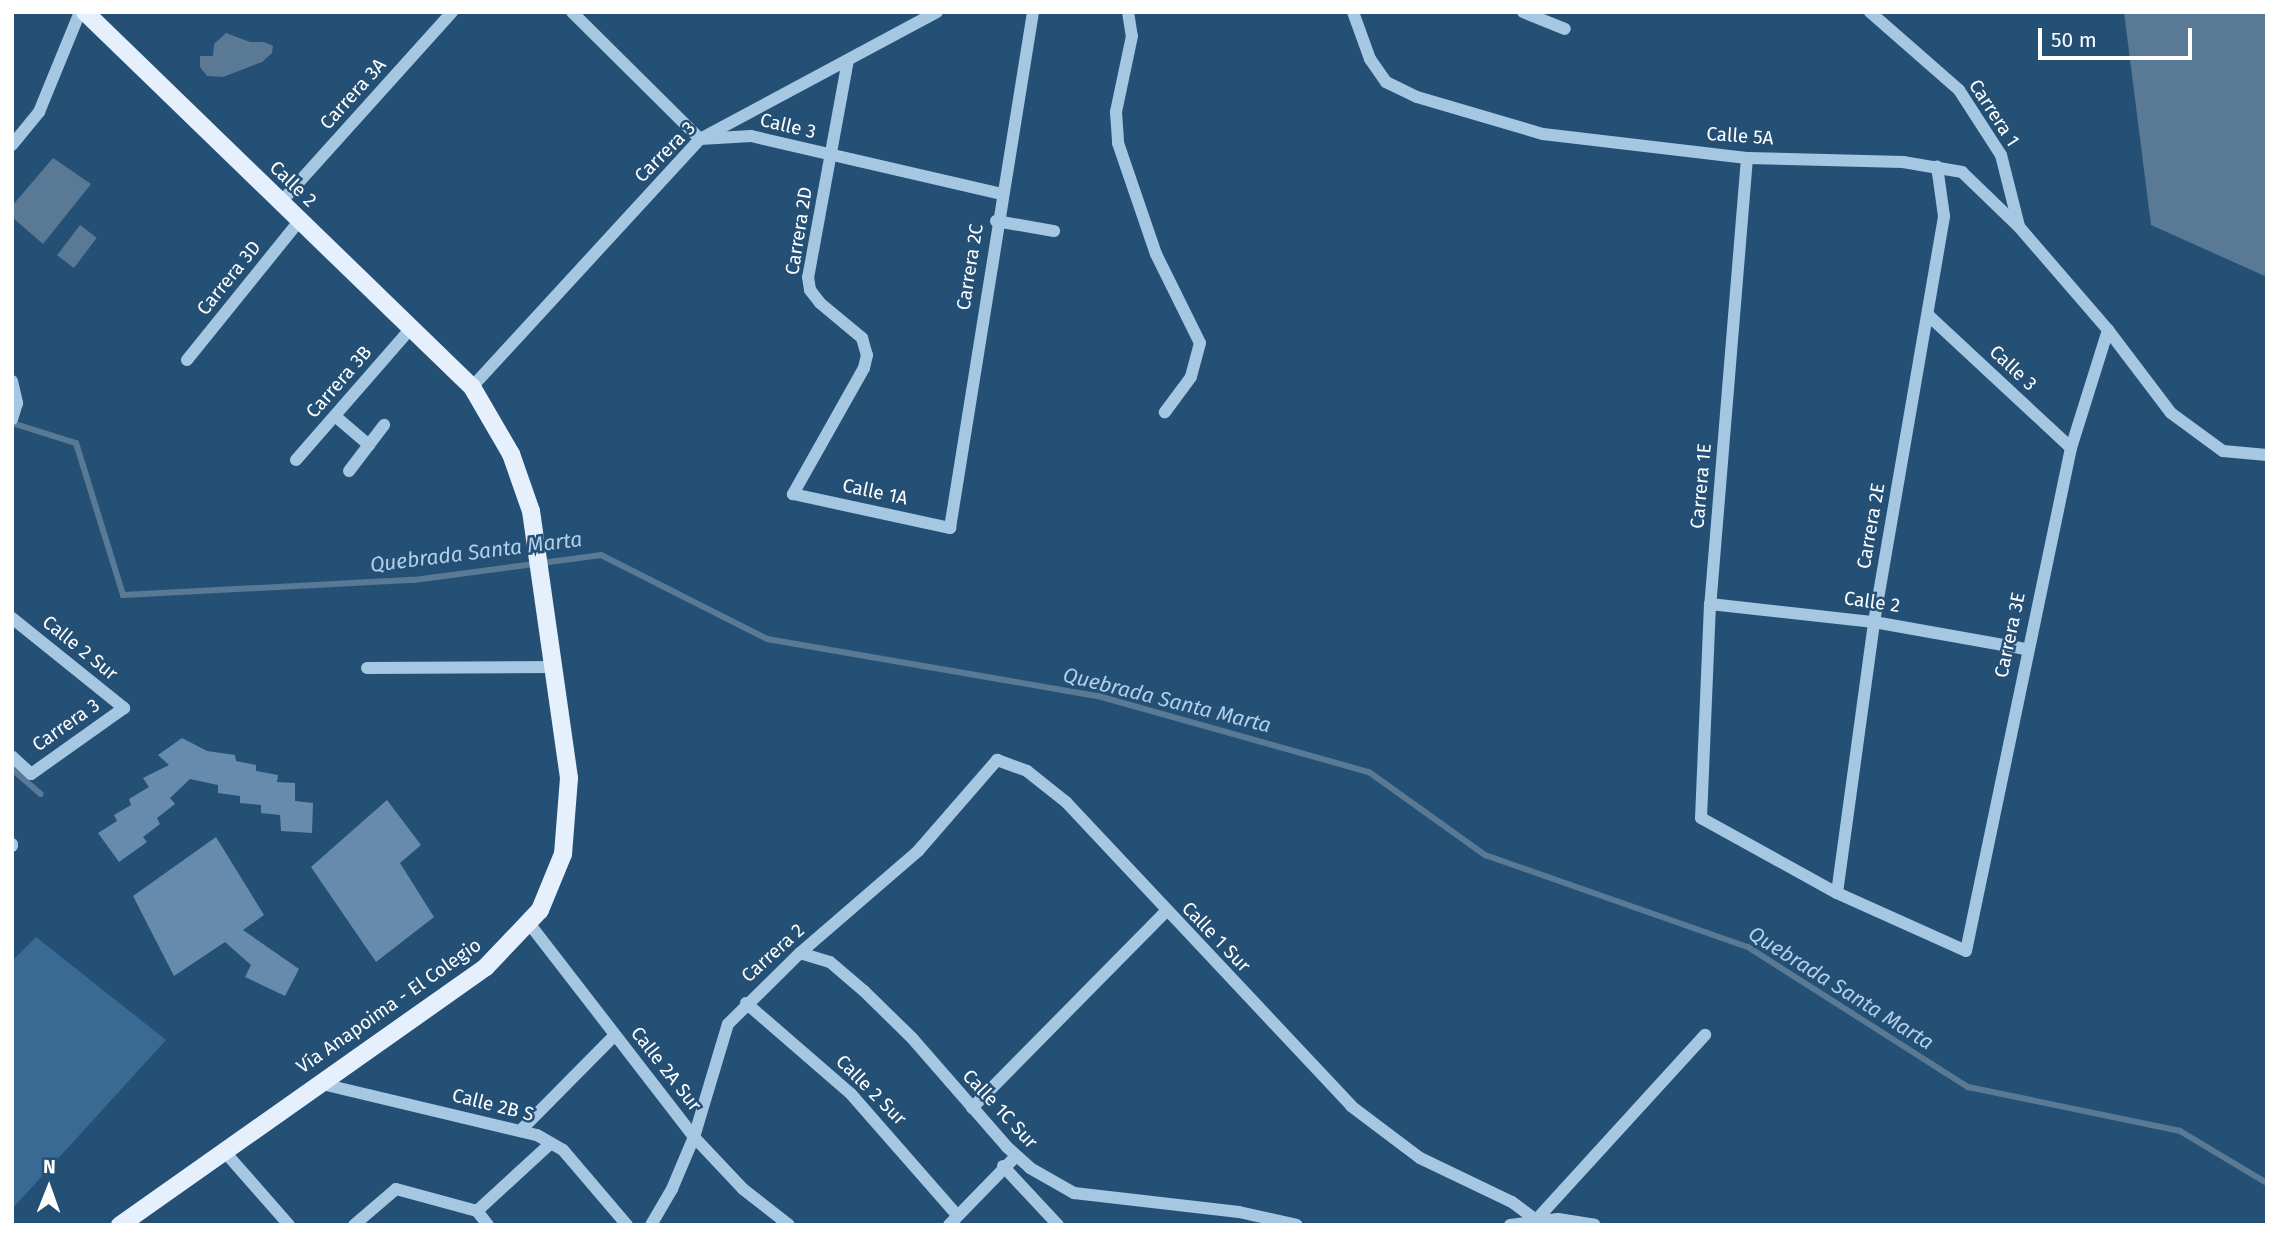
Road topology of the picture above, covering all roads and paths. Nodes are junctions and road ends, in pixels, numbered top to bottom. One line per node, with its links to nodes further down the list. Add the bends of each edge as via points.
1 (80, 12): 15 (street, via 39,112)
2 (85, 12): 20 (main road, Calle 2)
3 (453, 12): 20 (street, Carrera 3A)
4 (572, 12): 14 (street)
5 (937, 12): 13 (street, Carrera 3)
6 (1033, 12): 19 (street, Carrera 2C)
7 (1128, 12): 31 (street, via 1132,36 1116,112 1118,143 1156,254 1200,343 1191,377)
8 (1353, 12): 17 (street, Calle 5A, via 1370,59 1386,82 1417,97 1543,134)
9 (1523, 12): 11 (street)
10 (1870, 12): 23 (street, Carrera 1, via 1959,90 2001,155)
11 (1550, 18): 12 (street)
12 (1565, 29)
13 (848, 60): 14 (street, Carrera 3); 16 (street, Carrera 2D)
14 (700, 139): 16 (street, Calle 3, via 751,136); 30 (street, Carrera 3)
15 (12, 145)
16 (830, 155): 19 (street, Calle 3); 40 (street, Carrera 2D, via 808,277 810,290 862,338 867,355)
17 (1747, 158): 18 (street, Calle 5A); 42 (street, Carrera 1E)
18 (1937, 166): 23 (street, Calle 5A, via 1962,172); 25 (street, Carrera 2E, via 1944,216)
19 (1002, 194): 22 (street, Carrera 2C)
20 (281, 202): 21 (main road, Calle 2)
21 (300, 220): 26 (main road, Calle 2); 28 (street, Carrera 3D)
22 (996, 221): 24 (street); 41 (street, Carrera 2C)
23 (2020, 228): 27 (street, Calle 5A)
24 (1054, 231)
25 (1928, 315): 36 (street, Calle 3); 44 (street, Carrera 2E)
26 (411, 328): 30 (main road, Calle 2); 32 (street, Carrera 3B)
27 (2108, 330): 36 (street, Carrera 3E); 37 (street, Calle 5A, via 2171,413 2223,451)
28 (187, 360)
29 (12, 381): 33 (street, via 17,403)
30 (472, 387): 46 (main road, Vía Anapoima - El Colegio, via 511,454 531,511)
31 (1165, 412)
32 (335, 416): 35 (street); 38 (street, Carrera 3B)
33 (12, 419)
34 (384, 425): 35 (street)
35 (369, 445): 39 (street)
36 (2071, 448): 45 (street, Carrera 3E)
37 (2267, 455)
38 (296, 460)
39 (349, 471)
40 (793, 494): 41 (street, Calle 1A)
41 (950, 528)
42 (1710, 604): 44 (street, Calle 2); 51 (street, Carrera 1E, via 1700,818)
43 (12, 618): 48 (street, Calle 2 Sur)
44 (1874, 622): 45 (street, Calle 2); 51 (street, Carrera 2E)
45 (2026, 649): 51 (street, Carrera 3E, via 1966,951)
46 (554, 667): 47 (street); 53 (main road, Vía Anapoima - El Colegio, via 569,778 563,855 540,910)
47 (367, 668)
48 (124, 708): 49 (street, Carrera 3, via 31,774)
49 (12, 756)
50 (997, 760): 52 (street, Calle 1 Sur, via 1027,771 1066,802); 54 (street, Carrera 2, via 918,851)
51 (1837, 893)
52 (1165, 912): 59 (street); 69 (street, Calle 1 Sur, via 1351,1106 1404,1149 1512,1202)
53 (528, 922): 56 (street, Calle 2A Sur); 58 (main road, Vía Anapoima - El Colegio, via 486,967)
54 (800, 953): 55 (street, Carrera 2); 59 (street, Calle 1C Sur, via 830,962 864,991)
55 (747, 1003): 61 (street, Carrera 2, via 728,1024); 68 (street, Calle 2 Sur, via 851,1094)
56 (615, 1035): 60 (street); 61 (street, Calle 2A Sur)
57 (1705, 1035): 69 (street)
58 (316, 1083): 60 (street, Calle 2B S); 63 (main road, Vía Anapoima - El Colegio)
59 (972, 1108): 64 (street, Calle 1C Sur)
60 (520, 1131): 62 (street, Calle 2B S)
61 (694, 1137): 75 (street, Carrera 2); 76 (street, Calle 2A Sur, via 743,1189)
62 (551, 1143): 66 (street); 74 (street, Calle 2B S, via 564,1150)
63 (224, 1151): 70 (main road, Vía Anapoima - El Colegio); 71 (street)
64 (1016, 1156): 65 (street); 67 (street, Calle 1C Sur, via 1074,1193)
65 (1003, 1166): 68 (street); 77 (street)
66 (477, 1211): 72 (street, via 396,1189); 73 (street)
67 (1237, 1219): 78 (street, Calle 1C Sur)
68 (953, 1220)
69 (1536, 1222): 79 (street); 80 (street)
70 (120, 1225)
71 (289, 1225)
72 (354, 1225)
73 (488, 1225)
74 (626, 1225)
75 (651, 1225)
76 (789, 1225)
77 (1058, 1225)
78 (1297, 1225)
79 (1510, 1225)
80 (1595, 1225)

